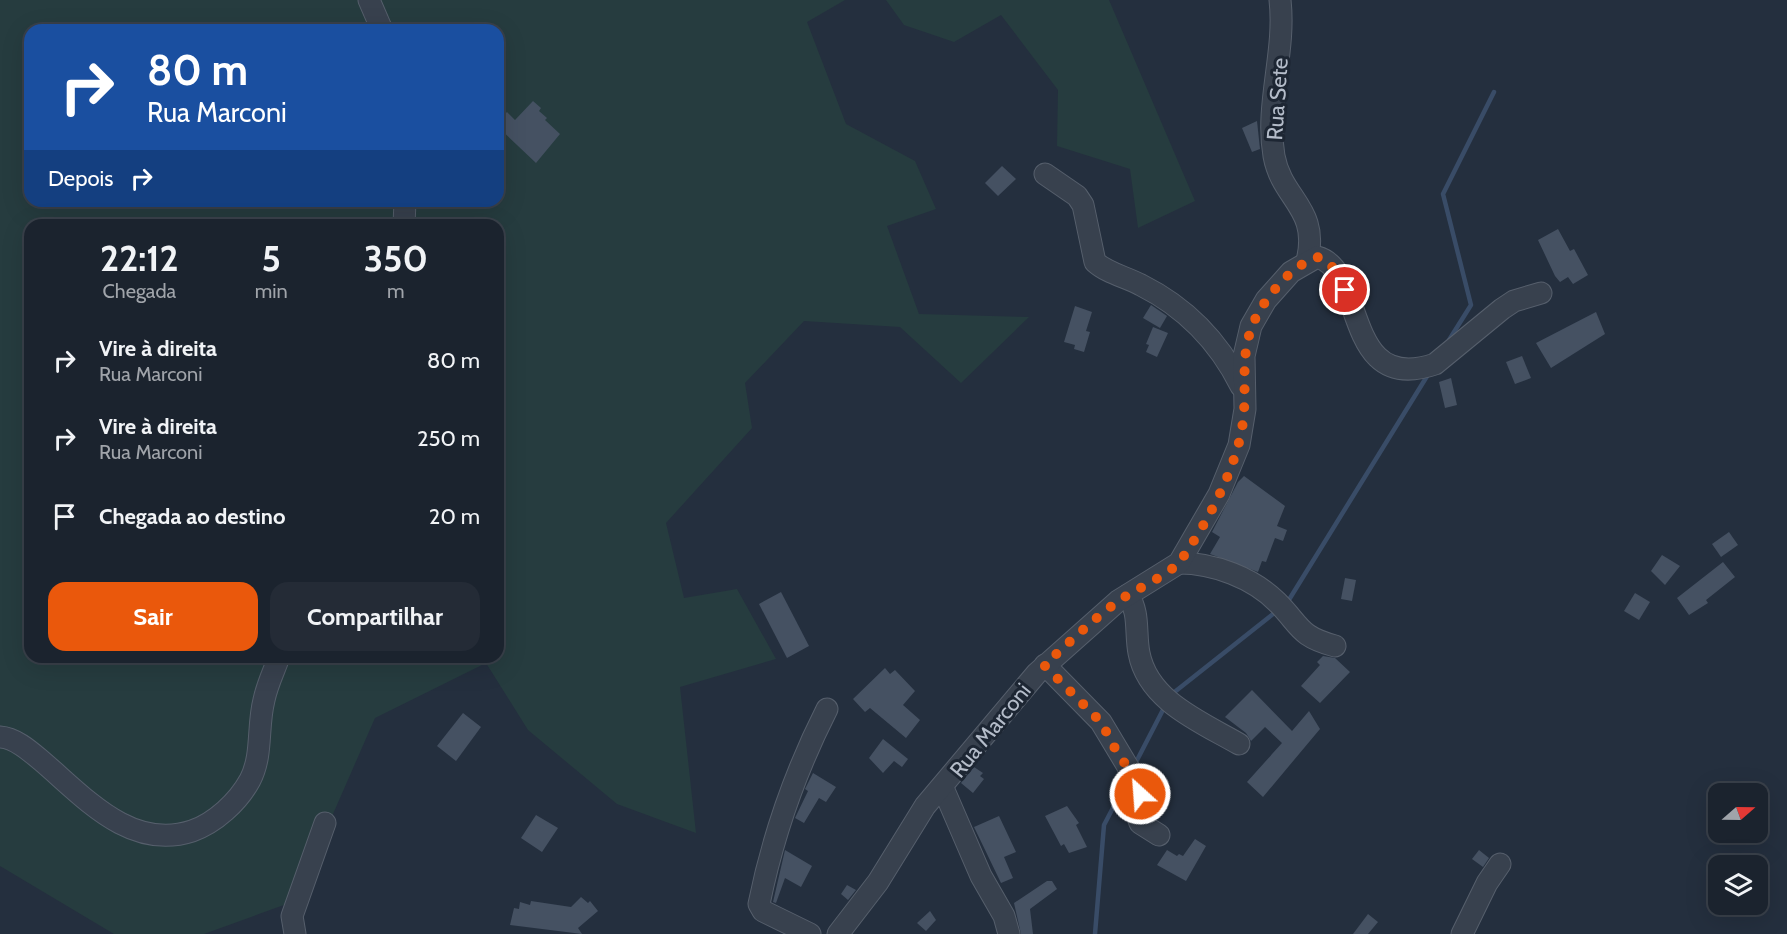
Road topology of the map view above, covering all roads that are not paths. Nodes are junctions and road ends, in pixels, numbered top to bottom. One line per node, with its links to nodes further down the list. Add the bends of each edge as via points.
1 (369, 0): 3 (street)
2 (1280, 0): 5 (street, Rua Sete, via 1274,155 1278,171 1311,233)
3 (379, 24)
4 (1045, 174): 7 (street, via 1077,196 1083,205 1095,262 1186,314 1221,351)
5 (1307, 261): 6 (street, via 1317,257 1330,263 1367,343 1385,363 1398,368 1435,364 1508,305); 7 (street, Rua Marconi, via 1291,272 1266,300 1251,326 1244,356)
6 (1541, 293)
7 (1243, 389): 8 (street, Rua Marconi, via 1242,430 1232,464)
8 (1179, 563): 9 (street, Rua Marconi); 10 (street, via 1213,567 1244,580 1276,601 1303,633)
9 (1128, 595): 12 (street, Rua Marconi); 15 (street, via 1137,615 1140,657 1153,685 1177,708)
10 (1335, 646)
11 (277, 663): 14 (street, via 264,698 258,761 249,781 229,807 209,823 185,833 157,835 122,825 103,815 29,749)
12 (1044, 665): 16 (street, Rua Marconi); 18 (street, via 1101,722 1140,787 1136,812 1140,823)
13 (827, 709): 21 (street, via 799,768 774,837 759,904 763,911)
14 (0, 737)
15 (1239, 744)
16 (943, 788): 22 (street, Rua Marconi, via 925,806 878,882); 23 (street)
17 (325, 823): 20 (street, via 292,916)
18 (1159, 836)
19 (1500, 864): 24 (street)
20 (294, 934)
21 (810, 934)
22 (838, 934)
23 (1009, 934)
24 (1462, 934)

